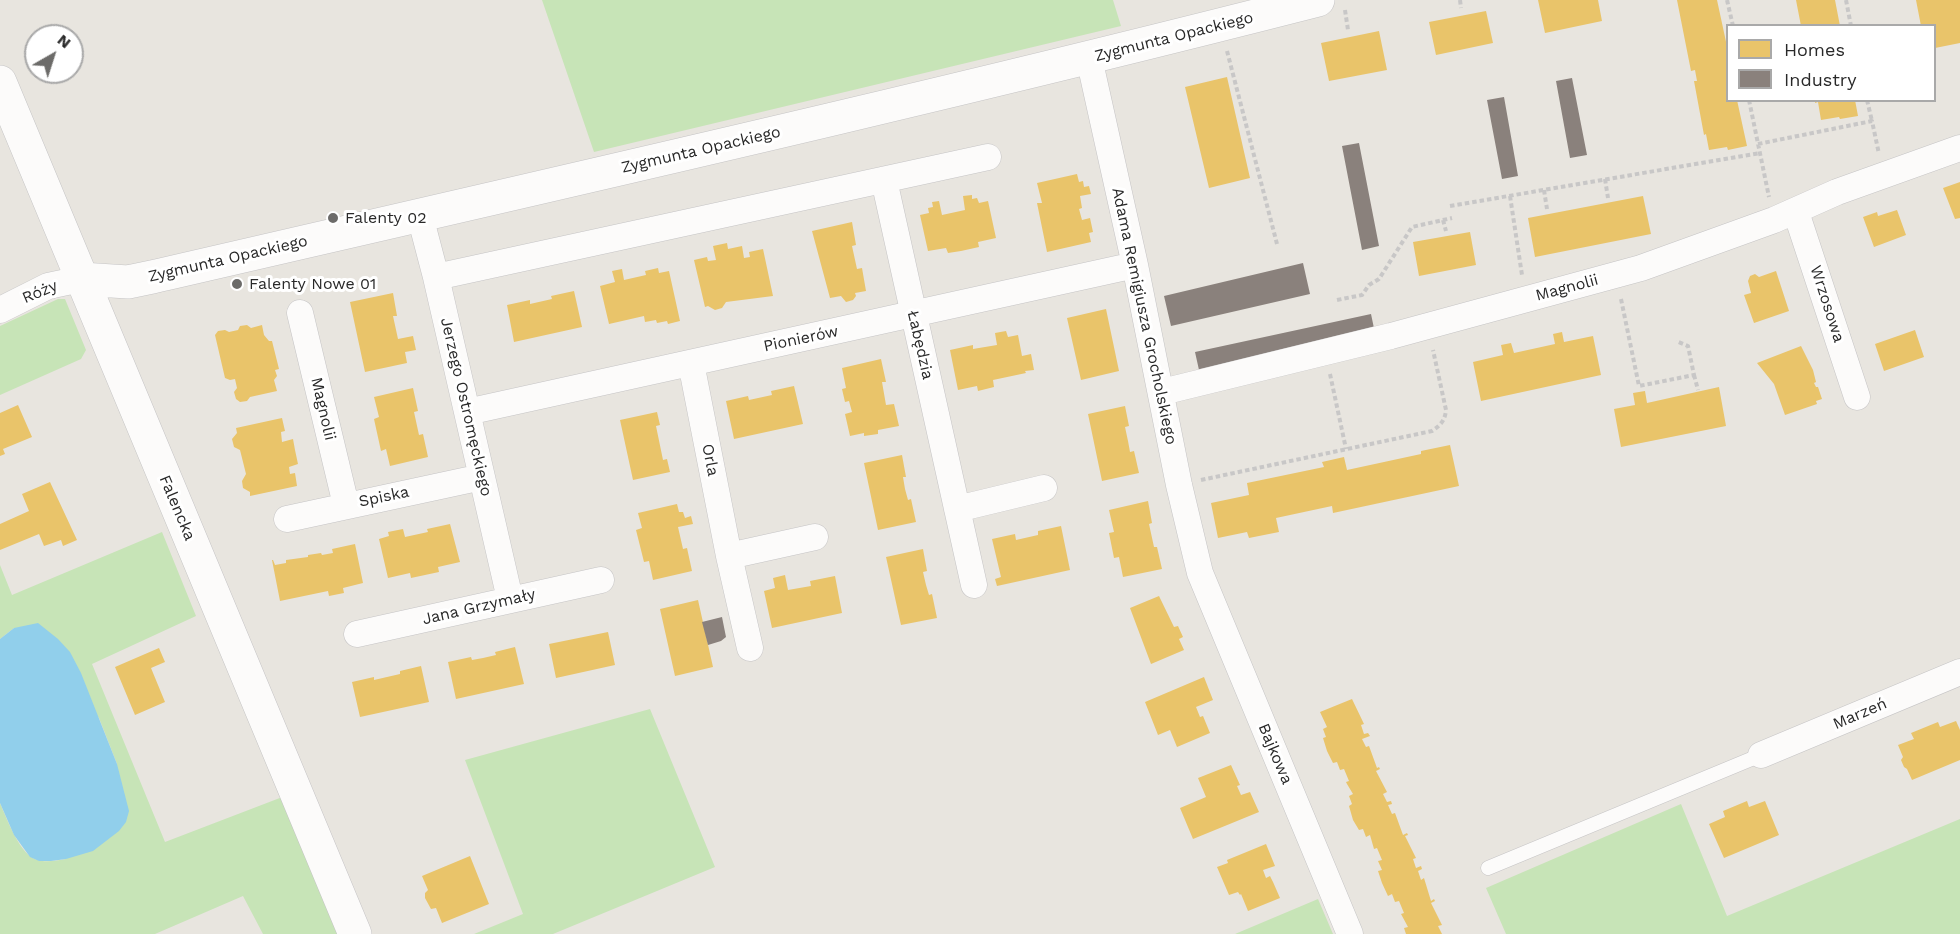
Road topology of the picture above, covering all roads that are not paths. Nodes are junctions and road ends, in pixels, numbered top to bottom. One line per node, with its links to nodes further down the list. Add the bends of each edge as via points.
1 (1331, 3): 2 (street, Zygmunta Opackiego)
2 (1089, 58): 7 (street, Zygmunta Opackiego); 9 (street, Adama Remigiusza Grocholskiego)
3 (0, 82): 11 (street, Falencka)
4 (1960, 148): 8 (street, Magnolii, via 1837,192)
5 (988, 157): 6 (street)
6 (884, 180): 10 (street); 14 (street, Łabędzia)
7 (420, 216): 10 (street, Jerzego Ostromęckiego); 11 (street, Zygmunta Opackiego, via 128,282)
8 (1785, 216): 16 (street, Magnolii, via 1616,274); 17 (street, Wrzosowa)
9 (1135, 265): 14 (street, Pionierów); 16 (street, Adama Remigiusza Grocholskiego)
10 (436, 277): 18 (street, Jerzego Ostromęckiego)
11 (81, 279): 12 (street, Róży, via 48,286); 35 (street, Falencka)
12 (0, 310)
13 (300, 313): 21 (street, Magnolii)
14 (914, 314): 15 (street, Pionierów); 22 (street, Łabędzia)
15 (691, 363): 18 (street, Pionierów); 25 (street, Orla)
16 (1162, 392): 26 (street, Adama Remigiusza Grocholskiego)
17 (1857, 397)
18 (467, 412): 19 (street, Jerzego Ostromęckiego)
19 (482, 477): 21 (street, Spiska); 29 (street, Jerzego Ostromęckiego)
20 (1044, 488): 22 (street)
21 (346, 505): 23 (street, Spiska)
22 (957, 509): 28 (street, Łabędzia)
23 (287, 519)
24 (815, 537): 25 (street)
25 (729, 556): 31 (street, Orla)
26 (1200, 573): 36 (street, Bajkowa)
27 (601, 580): 29 (street, Jana Grzymały)
28 (974, 585)
29 (510, 599): 30 (street, Jana Grzymały)
30 (357, 634)
31 (750, 648)
32 (1960, 672): 33 (street, Marzeń)
33 (1761, 755): 34 (lane)
34 (1488, 868)
35 (355, 934)
36 (1350, 934)

